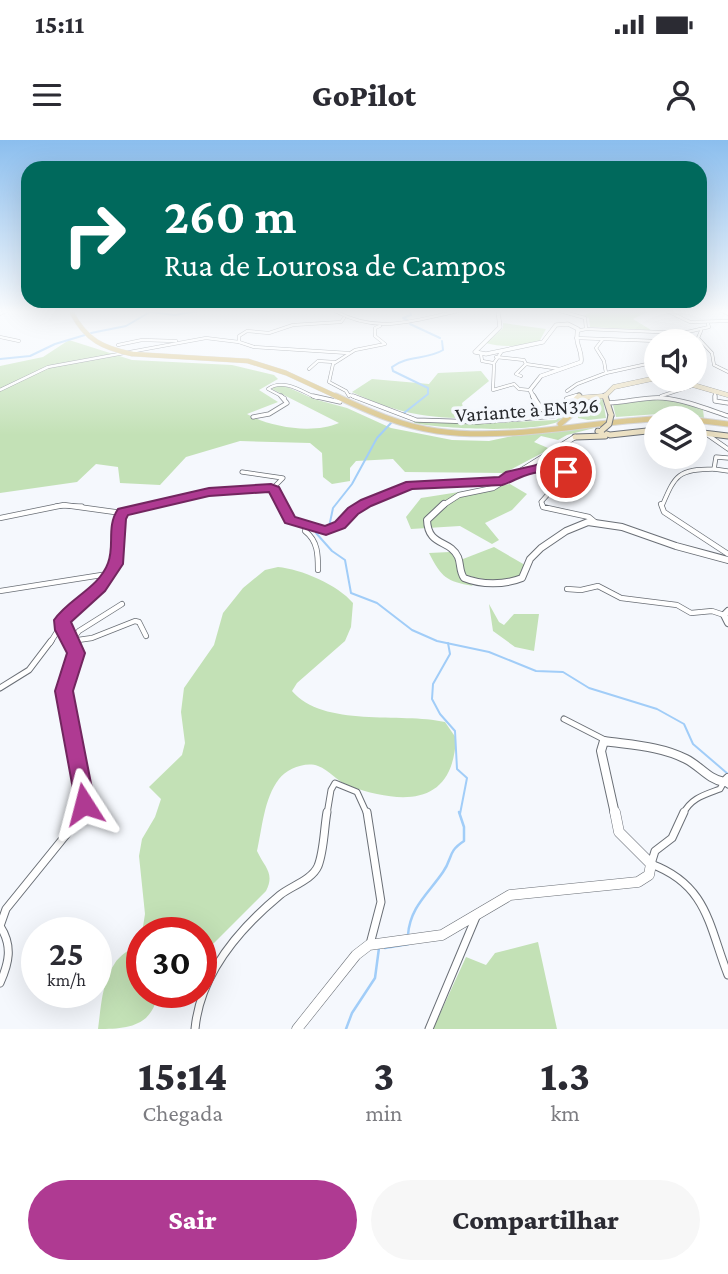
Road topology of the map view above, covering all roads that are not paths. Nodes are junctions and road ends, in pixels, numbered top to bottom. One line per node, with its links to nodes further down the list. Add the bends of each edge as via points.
1 (126, 352): 24 (street, via 48,367)
2 (127, 352): 45 (main road, Variante à EN326, bridge, via 258,363 374,415 421,428 462,433)
3 (328, 352): 11 (street)
4 (354, 352): 11 (street)
5 (476, 352): 12 (street)
6 (489, 352): 12 (street)
7 (499, 352): 13 (street)
8 (579, 352): 19 (street, via 581,362)
9 (599, 352): 21 (street)
10 (711, 352): 20 (street, via 713,365)
11 (348, 354): 14 (street)
12 (481, 354): 15 (street, via 483,362)
13 (496, 357): 15 (street); 16 (street, via 516,357)
14 (335, 362): 18 (street, via 318,361); 29 (street, via 329,382)
15 (494, 362): 25 (street, via 493,390 514,384)
16 (526, 365): 19 (street); 22 (street, via 516,374)
17 (644, 365): 21 (street)
18 (309, 369)
19 (560, 369): 25 (street, via 541,376)
20 (728, 372)
21 (606, 373): 34 (street, via 577,384)
22 (521, 376)
23 (644, 381): 31 (main road, via 614,387)
24 (0, 390)
25 (530, 390): 38 (street, via 543,412)
26 (707, 390): 28 (main road)
27 (676, 392): 32 (street)
28 (715, 393): 30 (main road); 37 (street, via 715,401)
29 (350, 395): 33 (street); 38 (street, via 416,420 478,422)
30 (728, 395)
31 (605, 396): 34 (main road); 36 (main road)
32 (660, 397): 36 (street); 39 (street)
33 (345, 399)
34 (577, 399): 38 (street, via 563,414); 42 (main road, via 576,418); 45 (main road, via 563,423)
35 (340, 402): 40 (street, via 275,383 268,389 287,403 270,414)
36 (607, 403): 46 (main road, bridge, via 611,421)
37 (728, 403)
38 (554, 416)
39 (728, 416)
40 (253, 417)
41 (644, 419): 42 (main road, Variante à EN326)
42 (606, 421): 45 (main road, Variante à EN326)
43 (707, 421): 44 (main road)
44 (728, 424)
45 (532, 429)
46 (600, 430): 49 (main road); 52 (main road)
47 (644, 431): 49 (main road)
48 (707, 433): 51 (main road)
49 (610, 435): 52 (main road)
50 (707, 435): 53 (street)
51 (728, 436)
52 (575, 438): 58 (street)
53 (728, 449)
54 (728, 458): 55 (street, via 716,457)
55 (714, 468): 56 (street); 67 (street, via 689,469 670,484 661,505 664,512)
56 (728, 471)
57 (242, 472): 62 (street, via 283,478)
58 (510, 475): 59 (street, via 548,468); 60 (street)
59 (579, 475)
60 (502, 481): 65 (street, via 493,488 448,500 427,520 426,530 433,540 454,551 465,578 520,579 529,559 574,524); 66 (street, via 410,485 360,507 333,529)
61 (548, 487): 65 (street, via 550,495 541,502 543,507)
62 (272, 489): 63 (street, via 209,492); 66 (street, via 290,520)
63 (123, 512): 64 (street, via 103,514 69,505); 70 (street, via 118,519 118,559)
64 (0, 518)
65 (595, 522): 68 (street)
66 (307, 526): 69 (street, via 316,542)
67 (728, 554)
68 (728, 560)
69 (318, 570)
70 (108, 574): 72 (street); 75 (street)
71 (567, 589): 74 (street, via 598,586 621,598 677,605 691,613)
72 (0, 591)
73 (122, 604): 78 (street)
74 (726, 613): 76 (street)
75 (63, 623): 78 (street); 79 (street, via 39,661 21,679)
76 (728, 624)
77 (146, 636): 78 (street, via 135,621)
78 (71, 641): 85 (street, via 76,653 64,691 84,804 74,825 10,901)
79 (0, 688)
80 (564, 719): 81 (street)
81 (607, 741): 82 (street, via 658,748 688,759 717,781); 83 (street, via 601,751 620,832)
82 (727, 781): 83 (street, via 688,804 672,838 655,851)
83 (650, 864): 84 (street, via 649,875 638,882 510,895); 87 (street, via 678,880 709,918)
84 (478, 913): 86 (street, via 442,934); 91 (street)
85 (0, 926): 88 (street, via 10,944)
86 (369, 945): 89 (street, via 380,910 381,888 368,813 362,798 346,785 335,783 315,870 276,898 213,972 198,1007); 90 (street)
87 (728, 975)
88 (0, 983)
89 (195, 1029)
90 (297, 1029)
91 (429, 1029)

